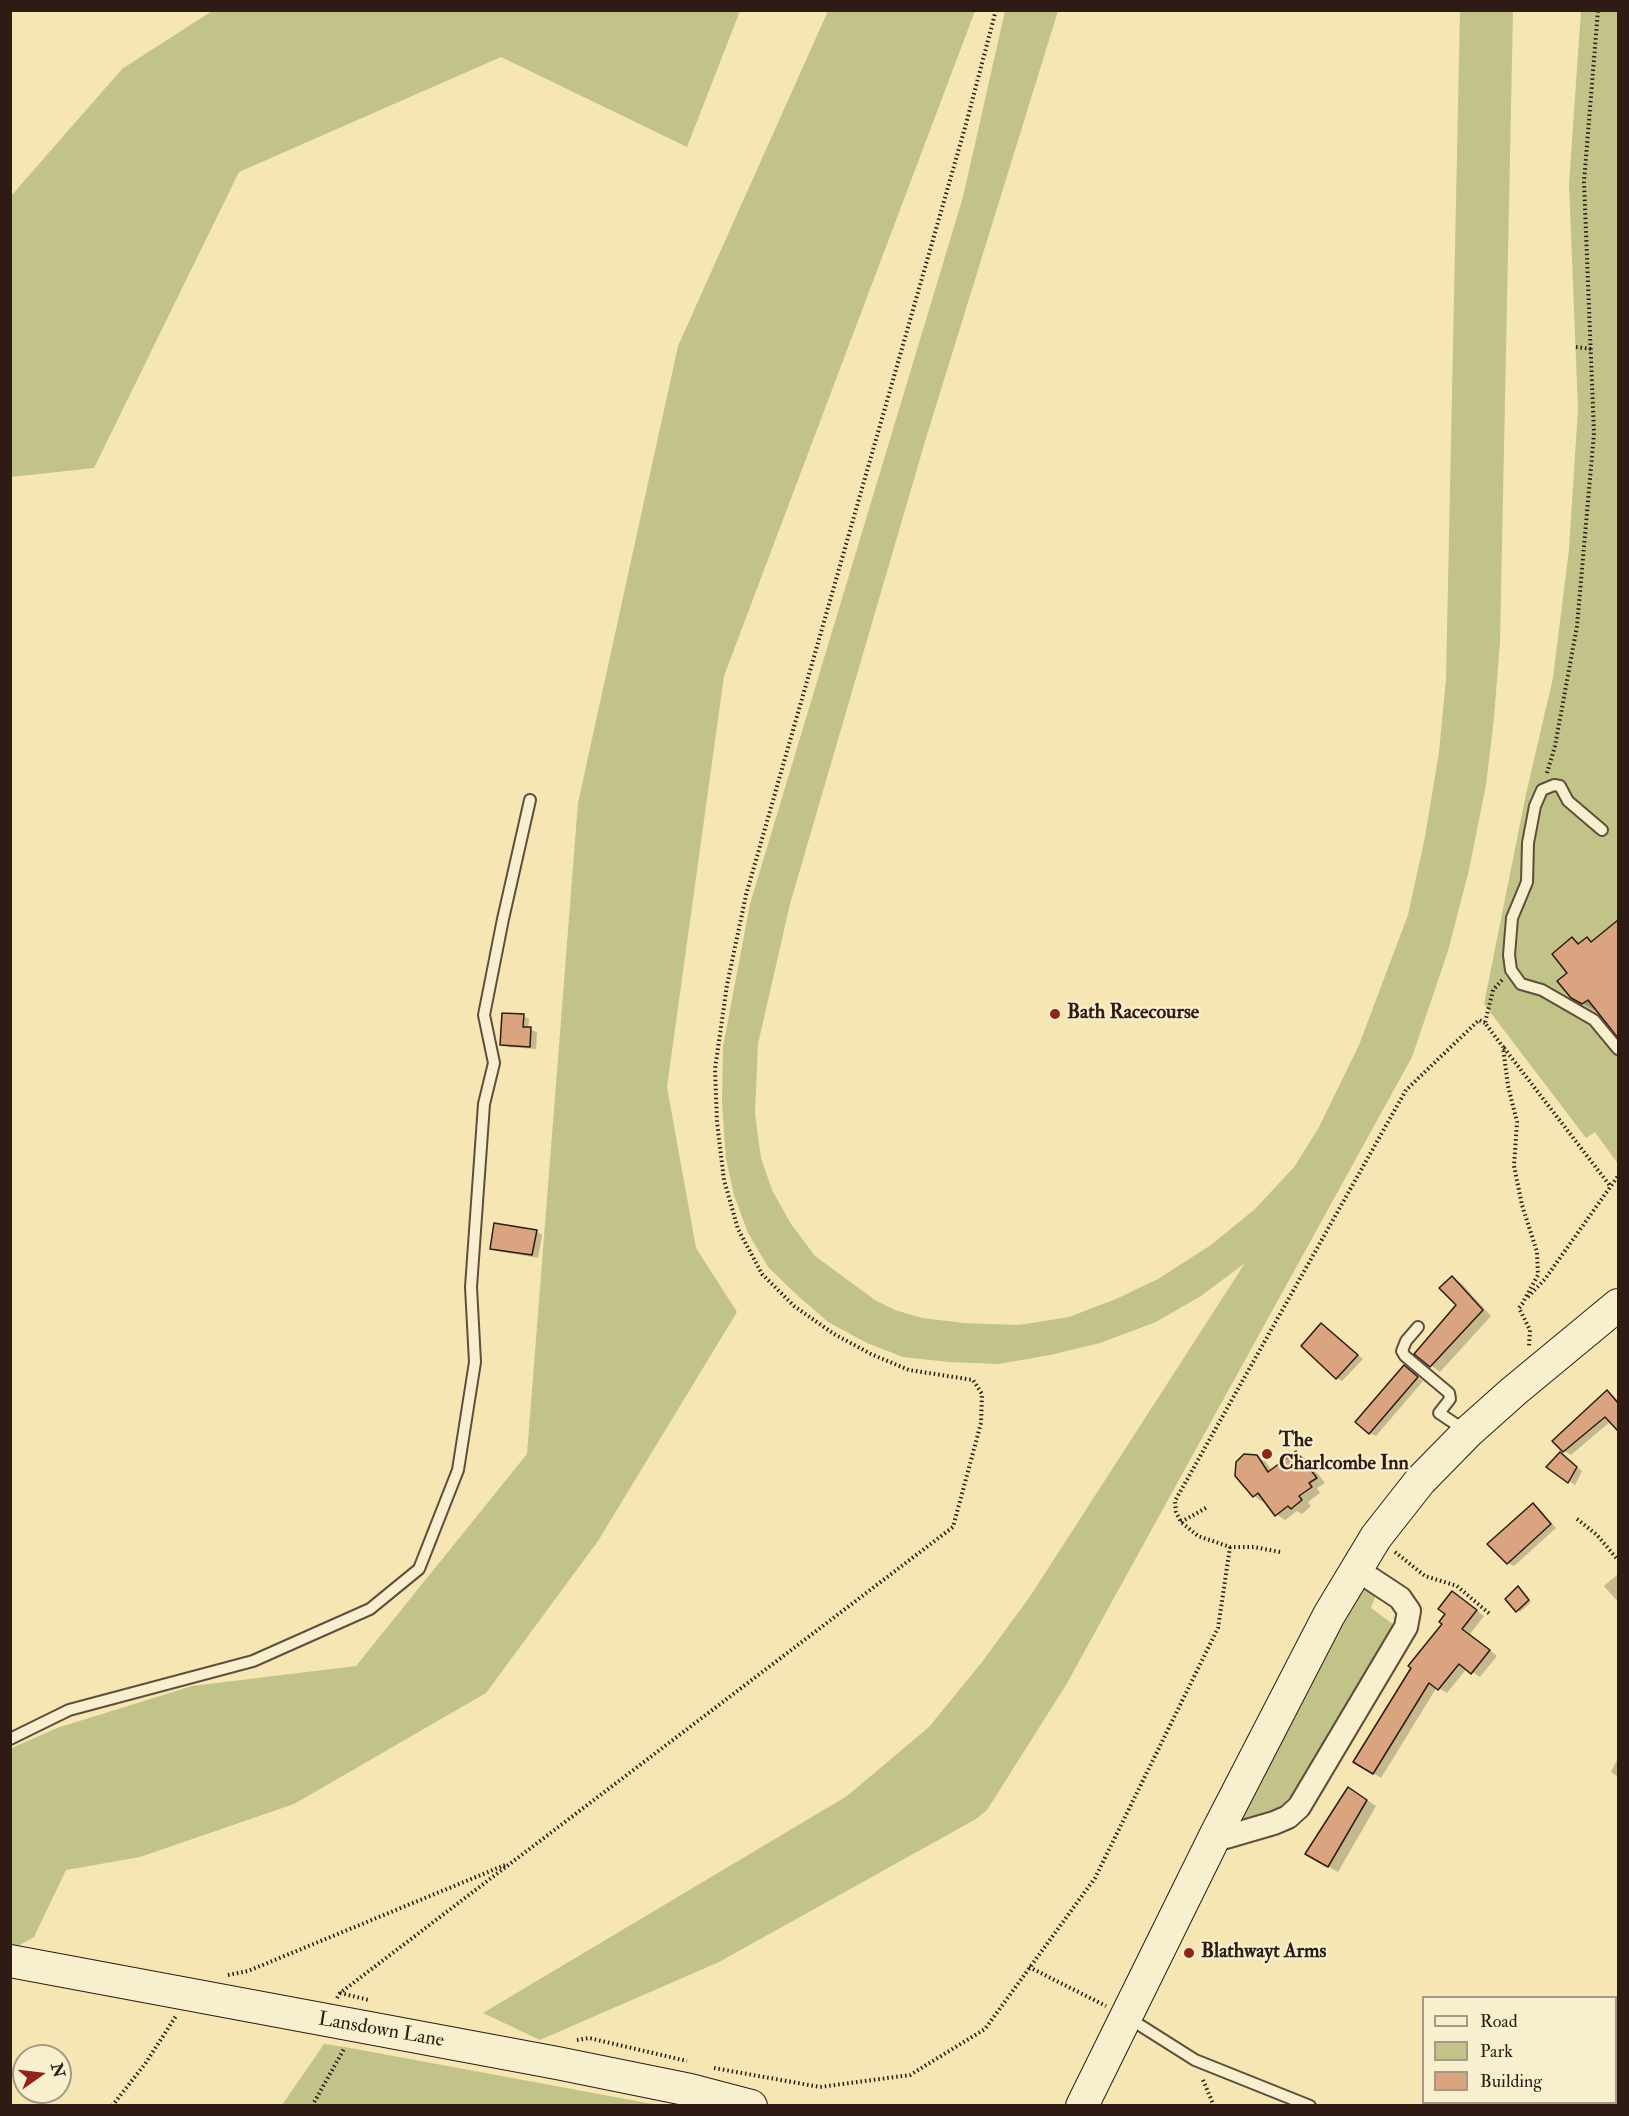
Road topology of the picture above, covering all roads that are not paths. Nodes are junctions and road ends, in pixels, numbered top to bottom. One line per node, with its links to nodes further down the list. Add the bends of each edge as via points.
1 (530, 800): 8 (lane, via 484,1015 494,1063 484,1104 471,1287 475,1362 458,1470 419,1569 370,1609 253,1661 69,1710)
2 (1602, 830): 3 (lane, via 1568,801 1560,786 1542,790 1528,843 1527,882 1512,918 1509,955 1511,970 1521,984 1542,990 1594,1020)
3 (1618, 1049)
4 (1618, 1305): 6 (street)
5 (1418, 1326): 6 (lane, via 1402,1351 1449,1393 1450,1399 1439,1413)
6 (1468, 1432): 7 (street, via 1420,1481)
7 (1356, 1569): 9 (street); 9 (street, via 1400,1598 1409,1611 1406,1628 1299,1807 1274,1823 1226,1837)
8 (10, 1739)
9 (1216, 1834): 11 (street)
10 (10, 1961): 12 (street, Lansdown Lane, via 557,2063)
11 (1127, 2017): 13 (street); 14 (lane, via 1195,2060)
12 (751, 2106)
13 (1082, 2106)
14 (1310, 2106)

